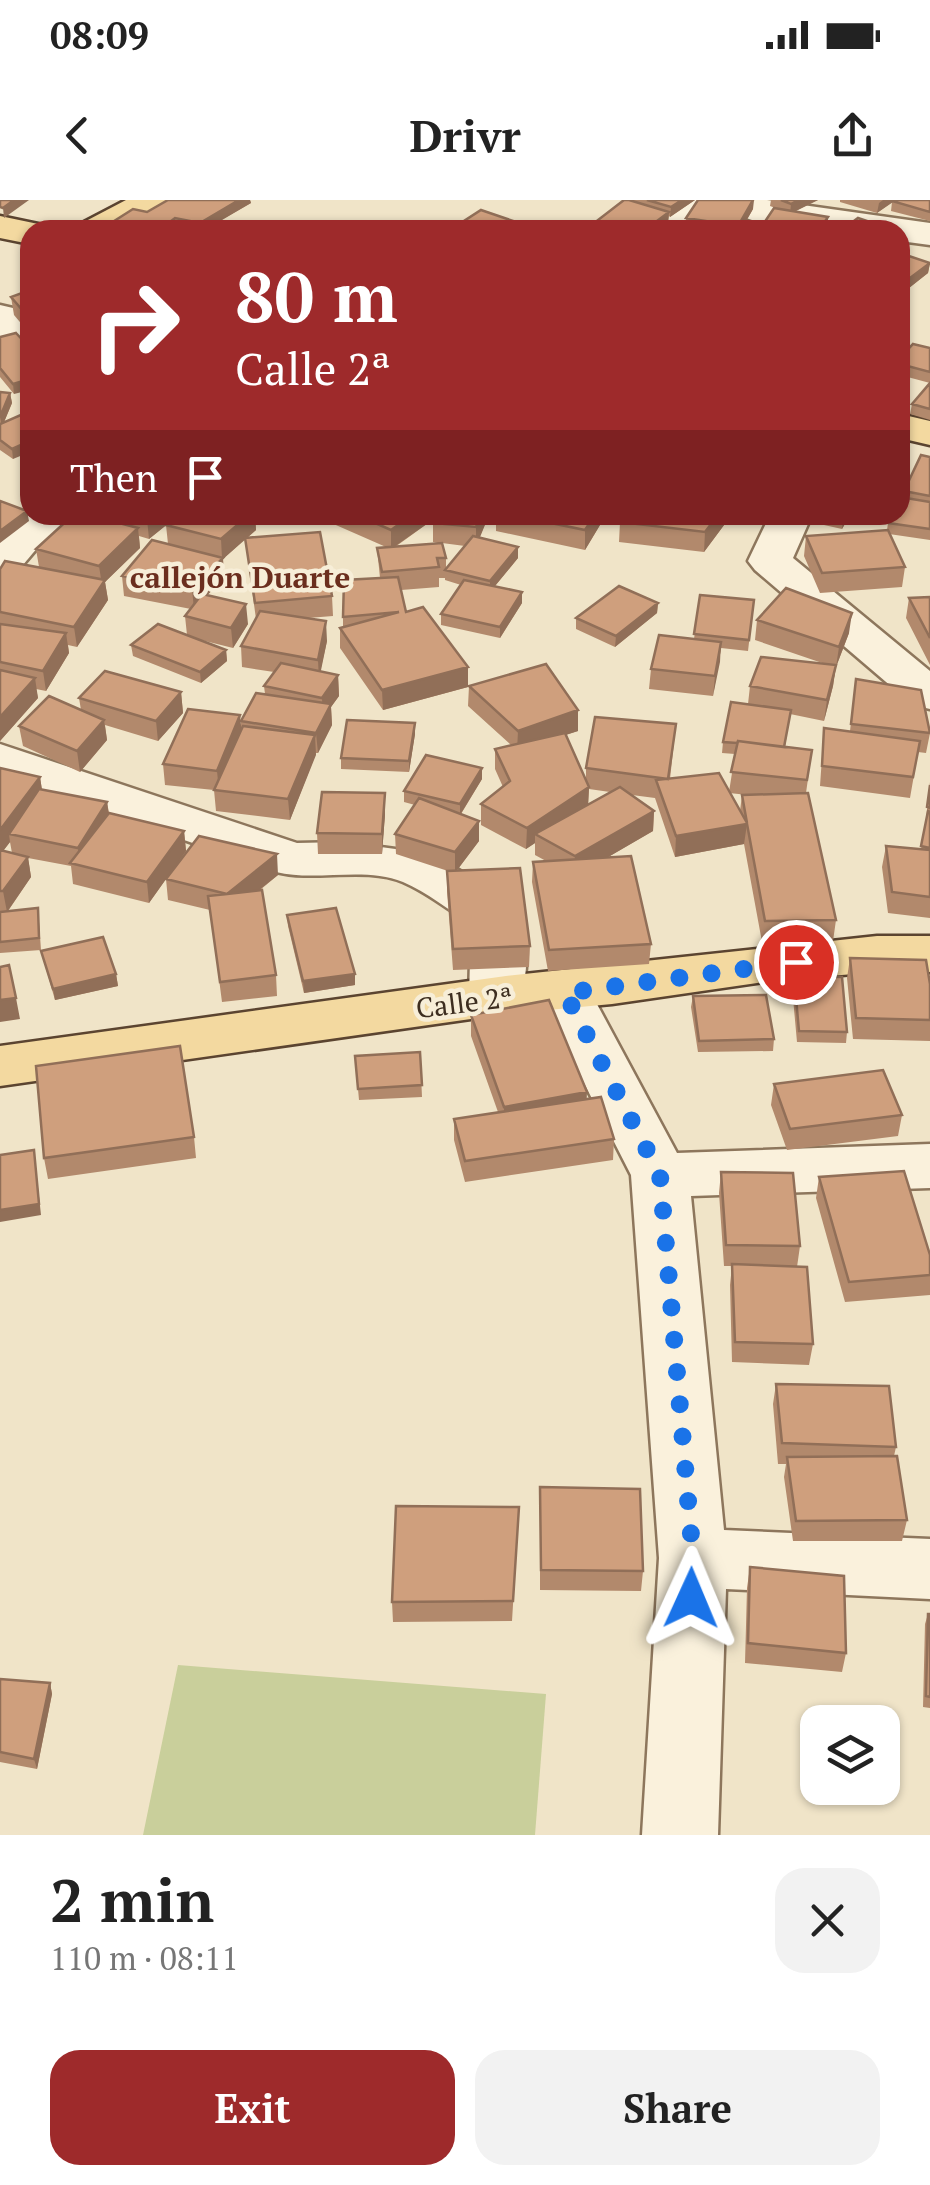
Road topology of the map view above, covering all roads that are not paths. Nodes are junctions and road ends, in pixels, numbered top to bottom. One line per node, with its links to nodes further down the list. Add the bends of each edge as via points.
1 (152, 200): 4 (main road)
2 (700, 200): 5 (street)
3 (737, 200): 6 (street, via 766,212)
4 (115, 220)
5 (679, 220)
6 (826, 220)
7 (0, 315): 8 (street)
8 (20, 337)
9 (41, 525): 11 (street)
10 (787, 525): 12 (street, via 770,561)
11 (0, 564)
12 (930, 695)
13 (0, 759): 16 (street, via 294,860 414,866 498,917)
14 (930, 954): 15 (main road, Calle 2ª, via 873,951)
15 (565, 993): 16 (main road, Calle 2ª); 19 (street)
16 (496, 997): 17 (main road, Calle 2ª)
17 (0, 1066)
18 (930, 1166): 19 (street)
19 (660, 1175): 20 (street)
20 (693, 1558): 21 (street); 22 (street)
21 (930, 1569)
22 (680, 1835)

